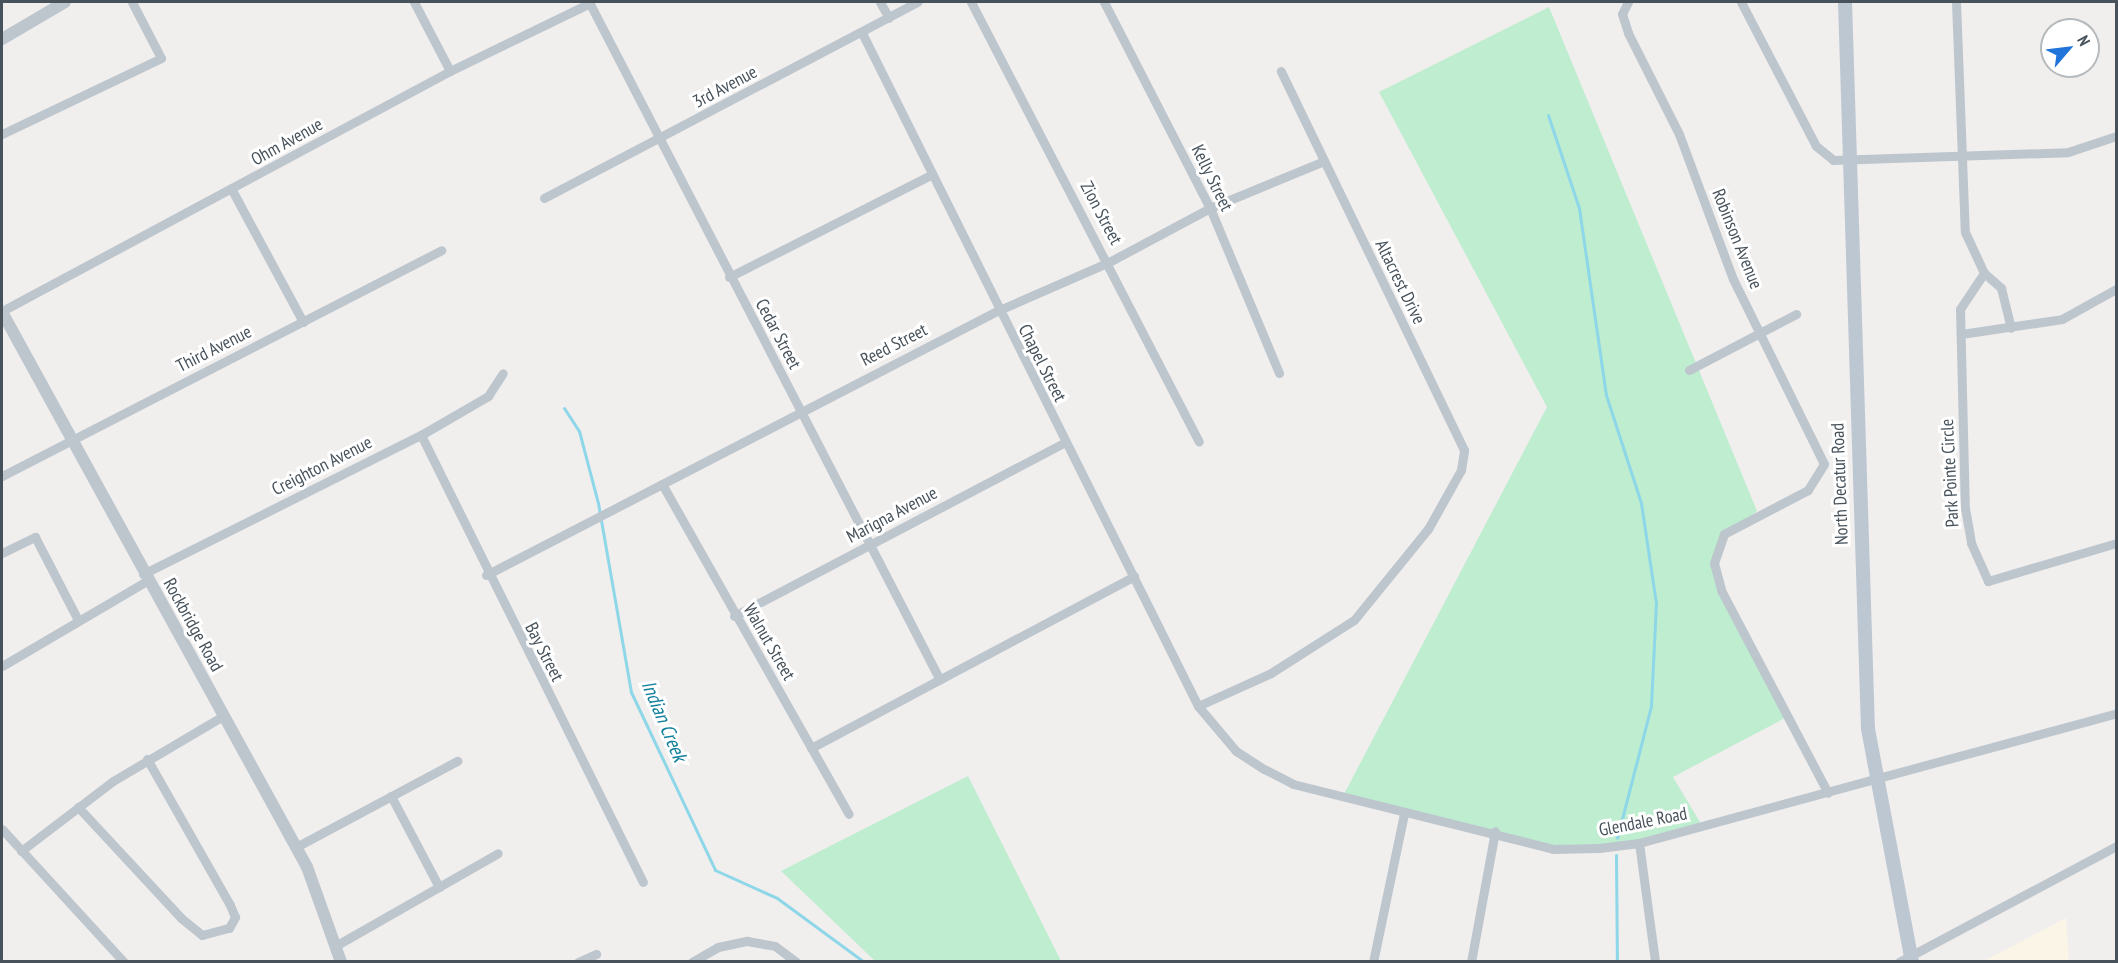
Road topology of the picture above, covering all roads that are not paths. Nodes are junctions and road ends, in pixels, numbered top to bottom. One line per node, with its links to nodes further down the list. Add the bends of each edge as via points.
1 (65, 2): 15 (street)
2 (132, 2): 18 (street, via 161,58)
3 (414, 2): 16 (street)
4 (589, 2): 16 (street, Ohm Avenue); 20 (street, Cedar Street)
5 (880, 2): 13 (street)
6 (918, 2): 13 (street, 3rd Avenue)
7 (971, 2): 29 (street, Zion Street)
8 (1104, 2): 27 (street, Kelly Street)
9 (1628, 2): 38 (street, Robinson Avenue, via 1622,14 1679,134 1733,279)
10 (1741, 2): 23 (street, via 1816,147 1833,160)
11 (1845, 2): 23 (main road, North Decatur Road)
12 (1956, 2): 21 (street)
13 (889, 18): 14 (street, 3rd Avenue)
14 (862, 33): 20 (street, 3rd Avenue); 24 (street, Chapel Street)
15 (2, 39)
16 (450, 71): 25 (street, Ohm Avenue)
17 (1281, 71): 22 (street, Altacrest Drive)
18 (2, 134)
19 (2116, 136): 21 (street, via 2068,152)
20 (660, 140): 26 (street, 3rd Avenue); 31 (street, Cedar Street)
21 (1961, 157): 23 (street); 30 (street, via 1965,232)
22 (1324, 161): 27 (street, Reed Street); 60 (street, Altacrest Drive, via 1456,424 1464,450 1461,470 1392,578 1354,620 1270,673)
23 (1849, 162): 66 (main road, North Decatur Road, via 1862,632)
24 (931, 175): 31 (street); 34 (street, Chapel Street)
25 (232, 190): 33 (street, Ohm Avenue); 36 (street)
26 (544, 198)
27 (1210, 208): 29 (street, Reed Street); 42 (street, Kelly Street)
28 (441, 250): 36 (street, Third Avenue)
29 (1108, 262): 34 (street, Reed Street); 45 (street, Zion Street)
30 (1984, 273): 37 (street, via 2001,288); 39 (street, Park Pointe Circle, via 1960,309)
31 (729, 277): 43 (street, Cedar Street)
32 (2116, 289): 37 (street, via 2062,319)
33 (2, 311): 46 (street, Rockbridge Road)
34 (997, 311): 43 (street, Reed Street); 47 (street, Chapel Street)
35 (1796, 314): 38 (street)
36 (303, 322): 46 (street, Third Avenue)
37 (2011, 328): 39 (street)
38 (1760, 333): 40 (street); 67 (street, Robinson Avenue, via 1820,452 1823,473 1808,490 1724,534 1715,550 1722,592)
39 (1961, 334): 50 (street, Park Pointe Circle, via 1965,508 1971,543 1988,581)
40 (1689, 370)
41 (503, 373): 44 (street, Creighton Avenue, via 488,396)
42 (1280, 373)
43 (799, 411): 49 (street, Reed Street); 51 (street, Cedar Street)
44 (421, 435): 53 (street, Bay Street); 55 (street, Creighton Avenue)
45 (1199, 441)
46 (69, 442): 48 (street, Third Avenue); 55 (street, Rockbridge Road)
47 (1064, 443): 51 (street, Marigna Avenue); 54 (street, Chapel Street)
48 (2, 476)
49 (662, 484): 53 (street, Reed Street); 56 (street, Walnut Street)
50 (2116, 543)
51 (868, 546): 56 (street, Marigna Avenue); 59 (street, Cedar Street)
52 (2, 553): 57 (street, via 35,537)
53 (486, 575): 79 (street, Bay Street)
54 (1134, 576): 59 (street); 60 (street, Chapel Street)
55 (145, 578): 57 (street, Creighton Avenue); 62 (street, Rockbridge Road)
56 (734, 616): 63 (street, Walnut Street)
57 (78, 620): 58 (street, Creighton Avenue)
58 (2, 666)
59 (940, 680): 63 (street)
60 (1198, 706): 70 (street, Glendale Road, via 1236,751 1293,784)
61 (2116, 713): 66 (street, Glendale Road)
62 (223, 716): 64 (street); 76 (street, Rockbridge Road)
63 (811, 748): 71 (street, Walnut Street)
64 (147, 759): 69 (street); 69 (street, via 231,905 236,917 229,928 202,935 181,918)
65 (456, 760): 68 (street)
66 (1877, 780): 67 (street, Glendale Road); 83 (main road, North Decatur Road)
67 (1828, 793): 74 (street, Glendale Road)
68 (391, 796): 76 (street); 80 (street)
69 (78, 807): 77 (street)
70 (1404, 813): 73 (street, Glendale Road); 89 (street)
71 (849, 814)
72 (2, 829): 77 (street)
73 (1495, 831): 74 (street, Glendale Road, via 1553,849); 90 (street)
74 (1639, 843): 91 (street)
75 (2116, 846): 83 (street)
76 (296, 847): 81 (street, Rockbridge Road)
77 (21, 851): 84 (street)
78 (498, 853): 80 (street)
79 (643, 882)
80 (439, 887): 81 (street)
81 (338, 945): 85 (street, Rockbridge Road)
82 (596, 954): 86 (street)
83 (1907, 960)
84 (124, 962)
85 (341, 962)
86 (578, 962)
87 (692, 962): 88 (street, via 718,947 747,941 775,946)
88 (796, 962)
89 (1373, 962)
90 (1471, 962)
91 (1655, 962)

